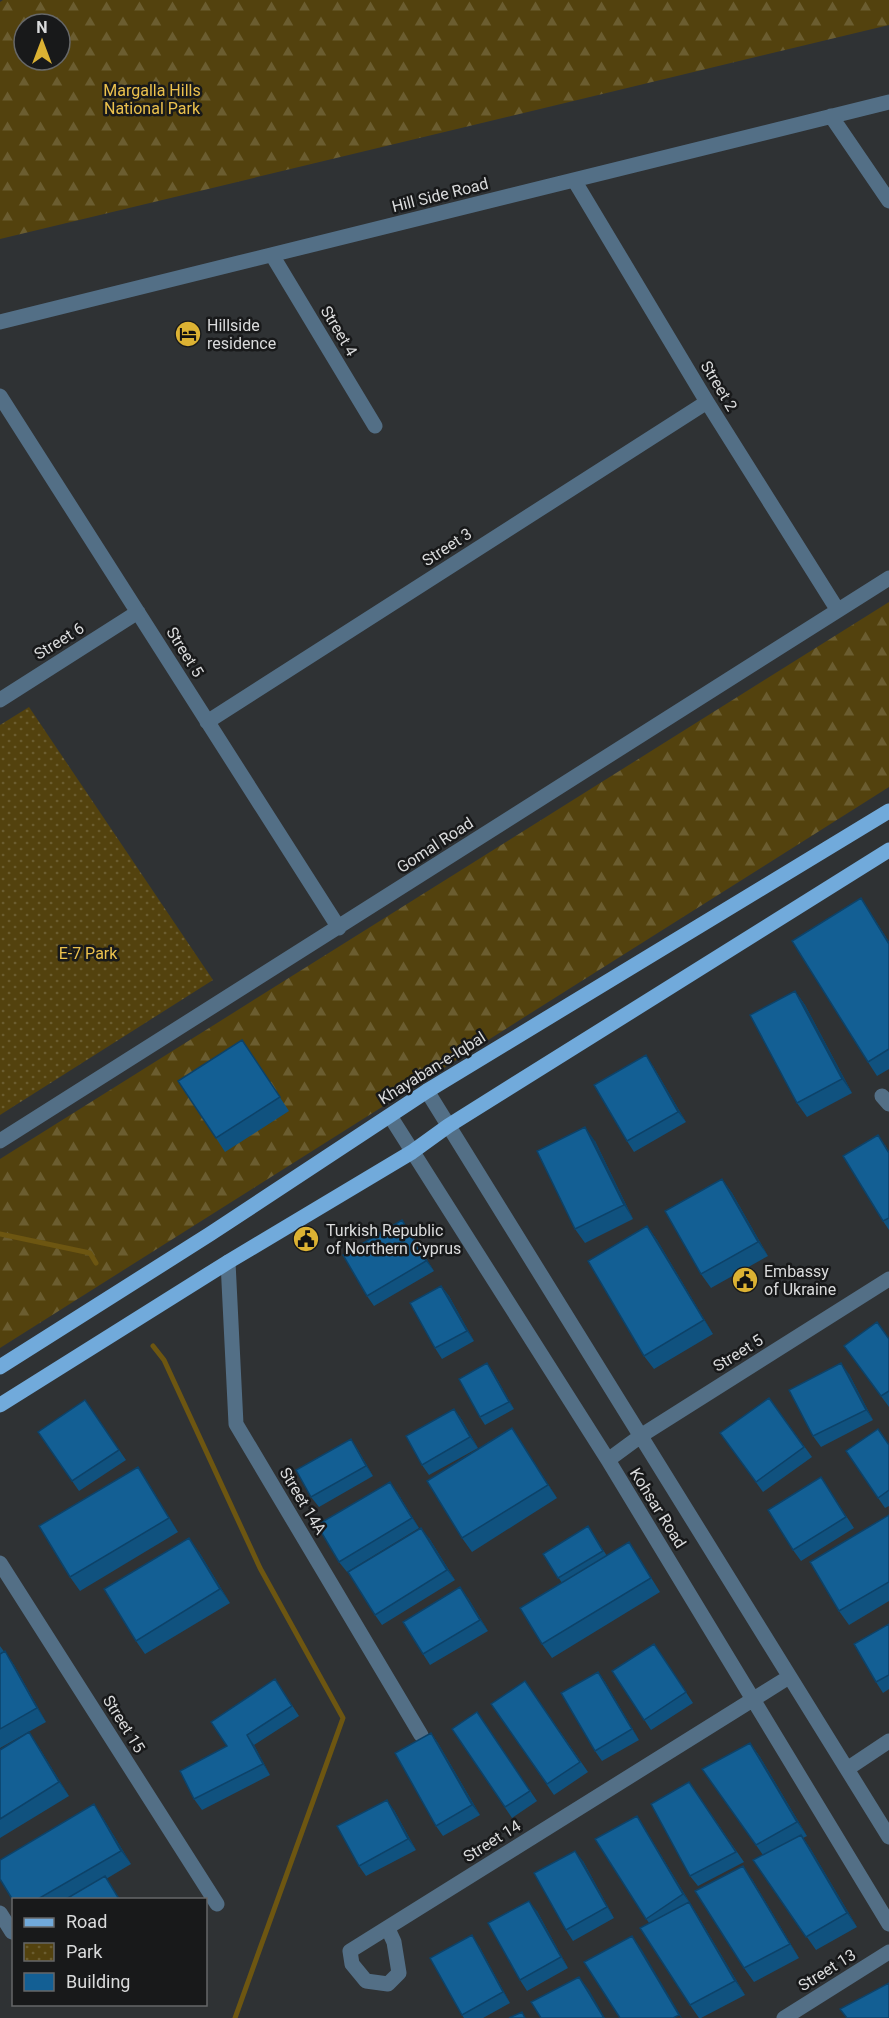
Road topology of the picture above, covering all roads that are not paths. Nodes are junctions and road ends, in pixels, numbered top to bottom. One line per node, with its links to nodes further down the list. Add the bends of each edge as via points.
1 (889, 102): 2 (street, Hill Side Road)
2 (831, 116): 3 (street, Hill Side Road); 4 (street)
3 (574, 180): 5 (street, Hill Side Road); 8 (street, Street 2)
4 (889, 201)
5 (272, 255): 6 (street, Hill Side Road); 9 (street, Street 4)
6 (0, 322)
7 (0, 396): 12 (street, Street 5)
8 (707, 402): 11 (street, Street 2); 14 (street, Street 3)
9 (375, 426)
10 (889, 578): 11 (street, Gomal Road)
11 (837, 609): 17 (street, Gomal Road)
12 (138, 612): 13 (street, Street 6); 14 (street, Street 5)
13 (0, 700)
14 (207, 722): 17 (street, Street 5)
15 (889, 811): 18 (main road, Khayaban-e-Iqbal)
16 (889, 850): 20 (main road)
17 (339, 928): 21 (street, Gomal Road)
18 (427, 1091): 19 (main road, Khayaban-e-Iqbal); 20 (street, Kohsar Road)
19 (390, 1116): 22 (street, Kohsar Road); 25 (main road, Khayaban-e-Iqbal)
20 (448, 1126): 22 (main road); 27 (street, Kohsar Road)
21 (0, 1141)
22 (412, 1152): 23 (main road); 28 (street, Kohsar Road)
23 (228, 1262): 26 (main road); 32 (street, Street 14A, via 236,1424)
24 (889, 1279): 27 (street, Street 5)
25 (0, 1367)
26 (0, 1405)
27 (642, 1435): 28 (street, Street 5); 30 (street, Kohsar Road)
28 (608, 1460): 31 (street, Kohsar Road)
29 (0, 1563): 36 (street, Street 15)
30 (789, 1677): 31 (street); 34 (street, Kohsar Road)
31 (754, 1699): 38 (street, Kohsar Road); 39 (street, Street 14, via 350,1951 352,1964 366,1982 388,1984 399,1972)
32 (421, 1735)
33 (889, 1741): 34 (street)
34 (847, 1768): 35 (street, Kohsar Road)
35 (889, 1837)
36 (217, 1904)
37 (0, 1913): 40 (street)
38 (889, 1924)
39 (388, 1929)
40 (12, 1932)
41 (889, 1953): 42 (street, Street 13)
42 (784, 2018)

